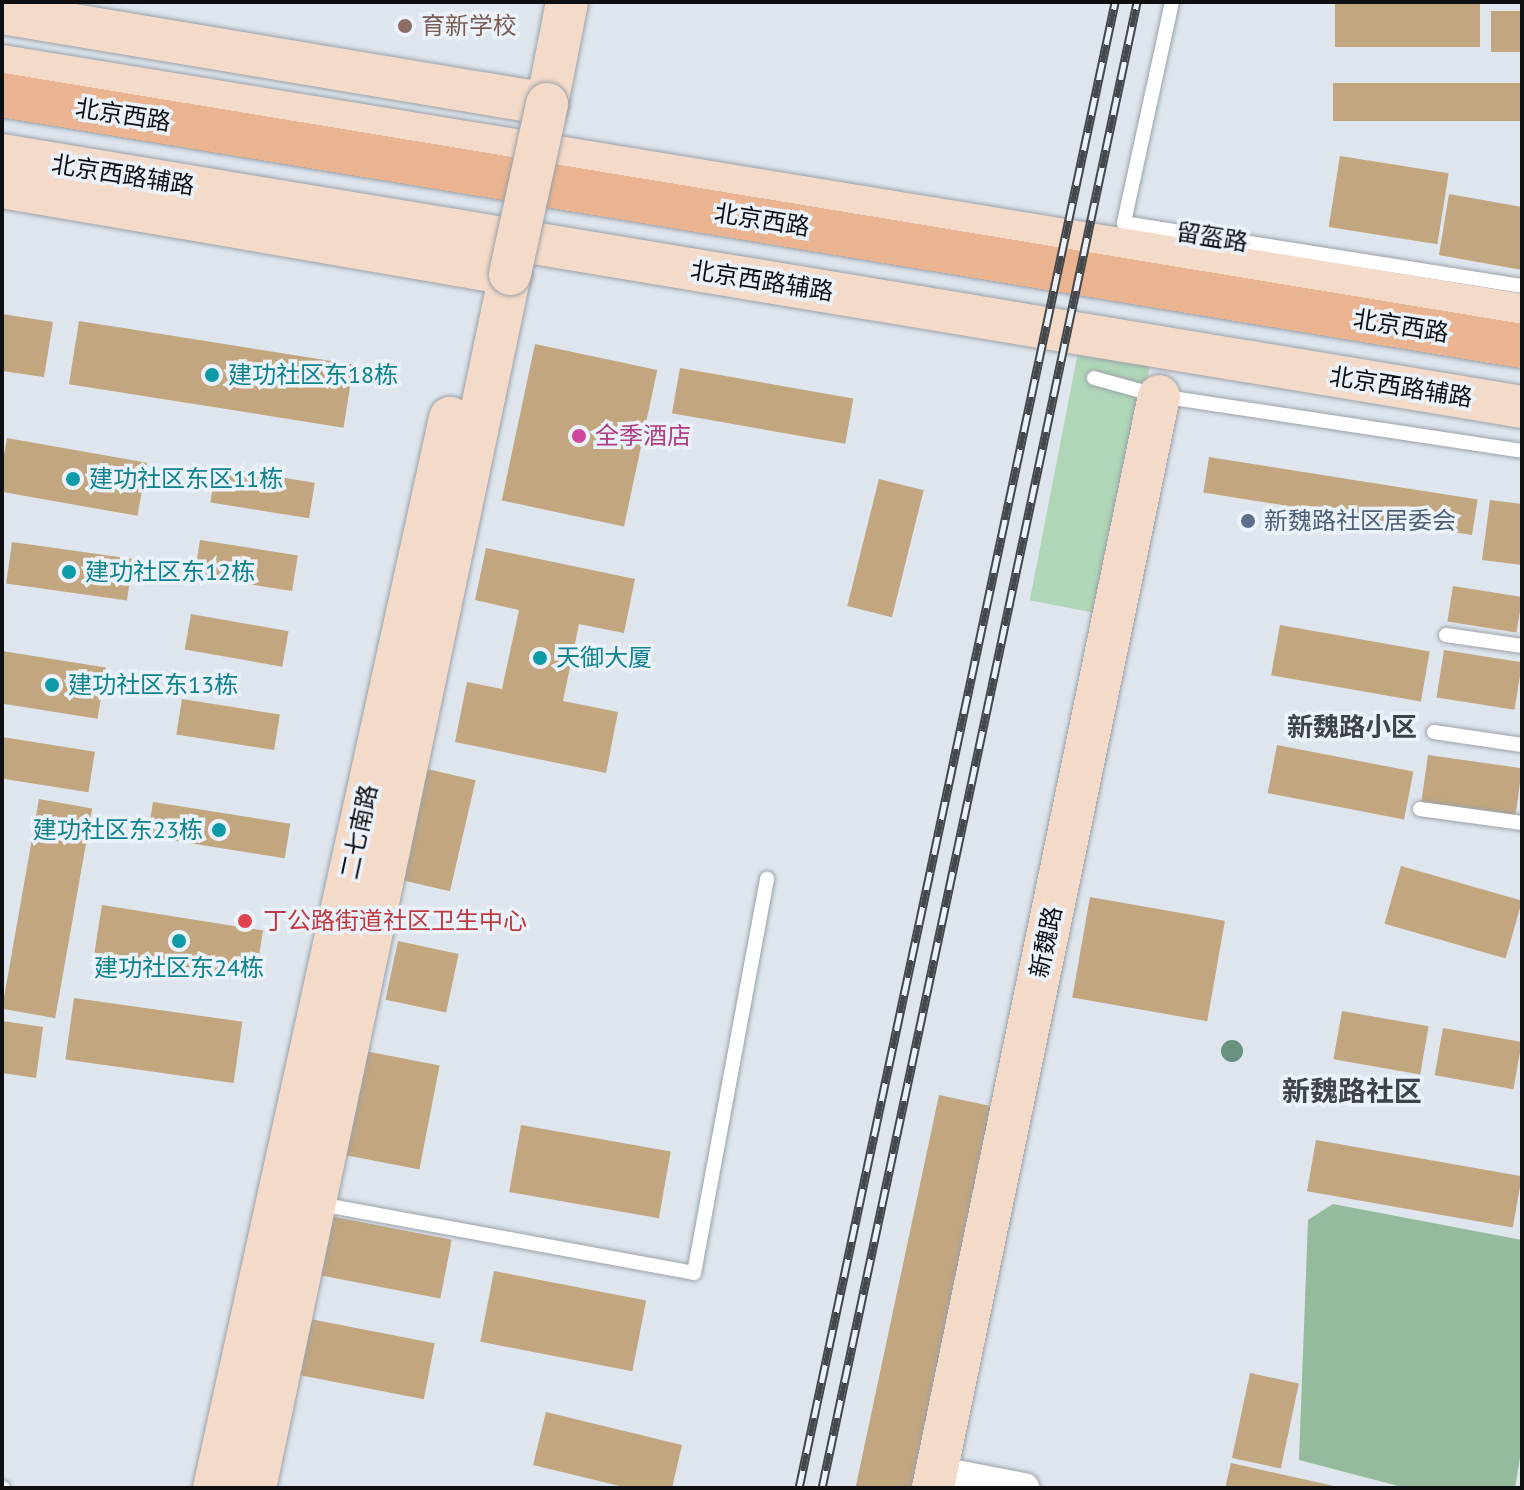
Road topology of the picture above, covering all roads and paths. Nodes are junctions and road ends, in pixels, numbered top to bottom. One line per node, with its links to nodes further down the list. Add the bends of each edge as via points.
1 (538, 2): 7 (main road)
2 (567, 2): 7 (main road)
3 (1172, 2): 12 (lane, 留盔路, via 1124,223)
4 (2, 13): 7 (main road)
5 (2, 66): 13 (main road)
6 (2, 95): 14 (main road, 北京西路)
7 (533, 101): 11 (main road)
8 (2, 123): 15 (main road, 北京西路)
9 (2, 155): 18 (main road, 北京西路辅路)
10 (2, 187): 11 (main road, 北京西路辅路)
11 (496, 271): 27 (main road, 二七南路); 29 (main road, 二七南路)
12 (1522, 286)
13 (1522, 315)
14 (1522, 346)
15 (1522, 373)
16 (1094, 378): 17 (lane)
17 (1159, 396): 19 (lane); 28 (main road, 新魏路)
18 (1522, 407)
19 (1522, 451)
20 (1446, 635): 21 (lane)
21 (1522, 646)
22 (1434, 732): 23 (lane)
23 (1522, 745)
24 (1420, 809): 25 (lane)
25 (1522, 823)
26 (767, 879): 27 (lane, via 694,1273)
27 (315, 1203): 30 (main road, 二七南路)
28 (935, 1479): 31 (street)
29 (214, 1488)
30 (255, 1488)
31 (1024, 1488)

